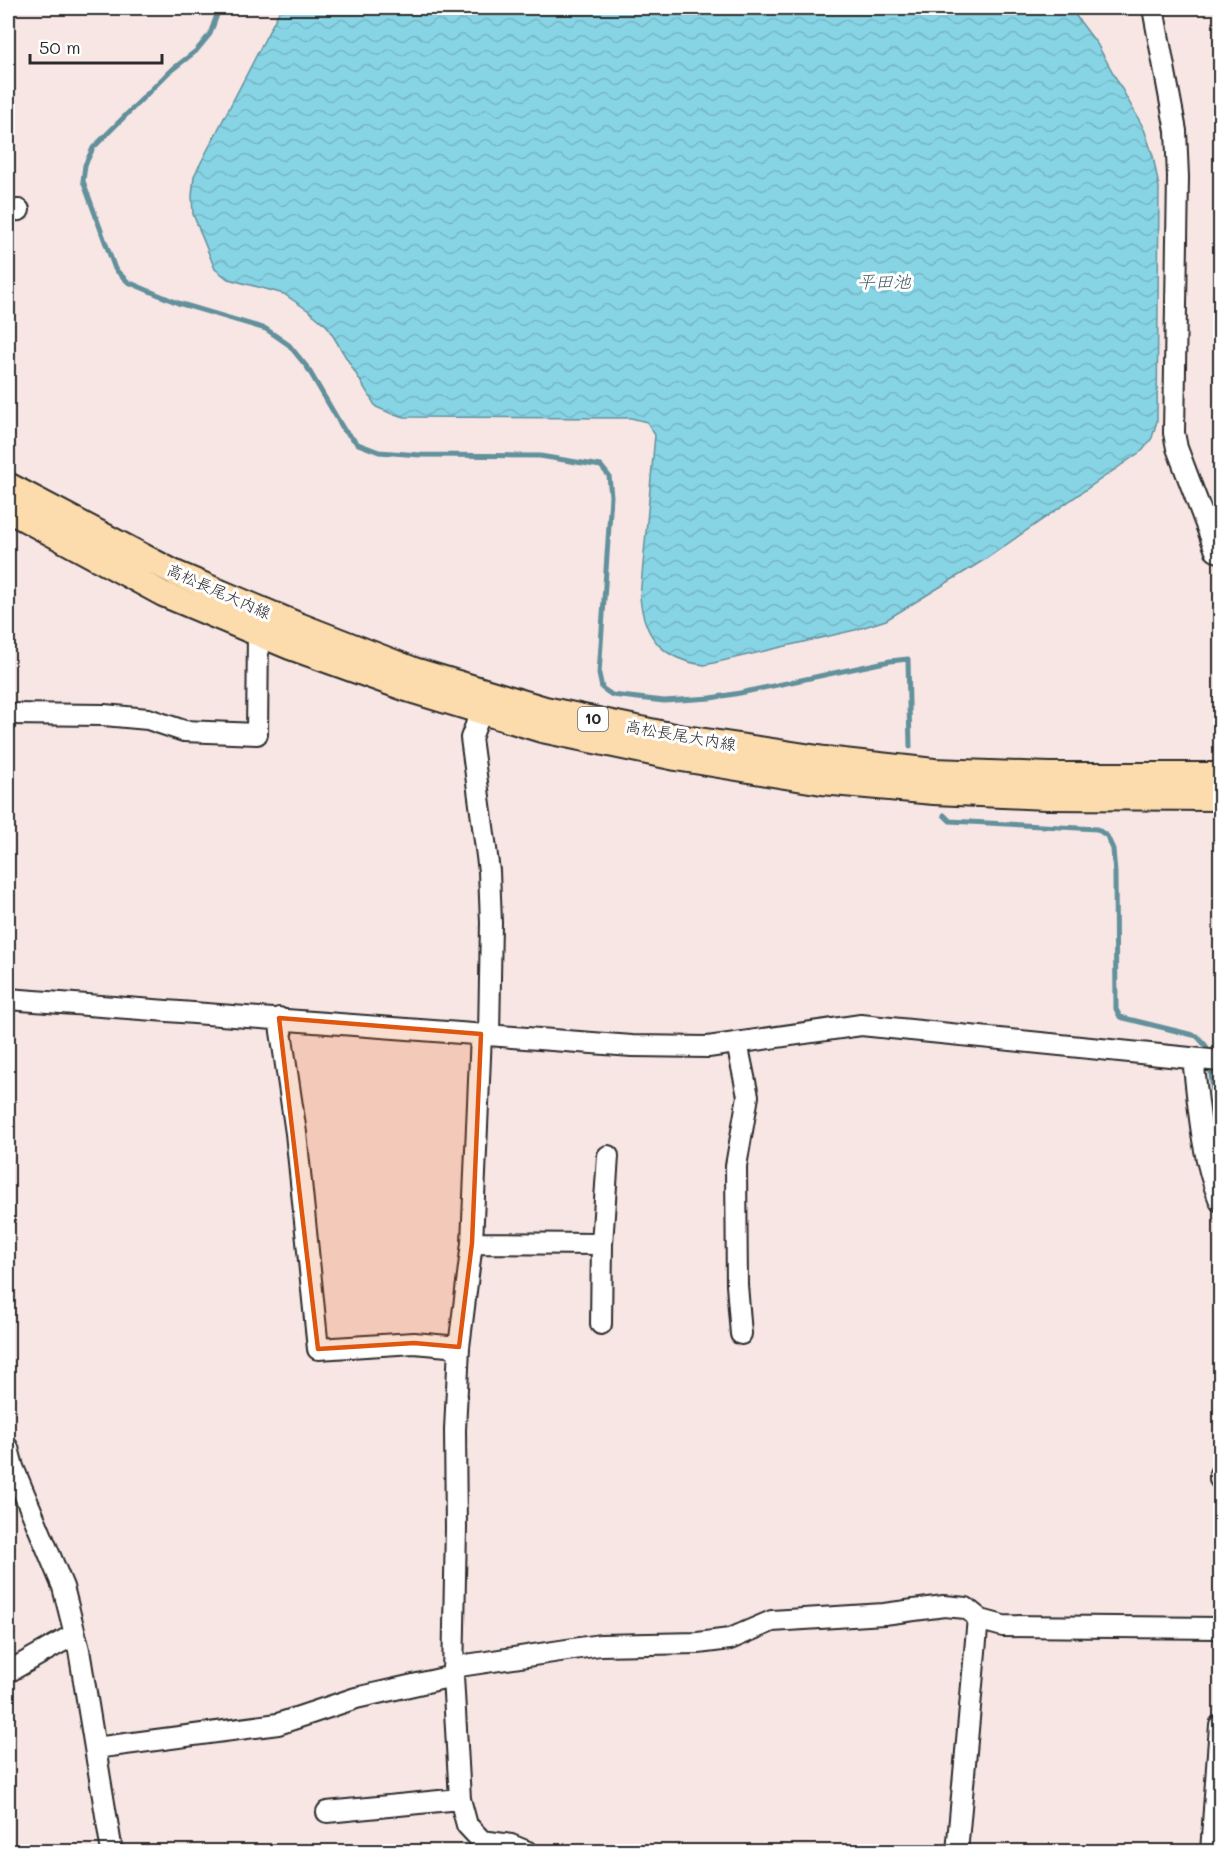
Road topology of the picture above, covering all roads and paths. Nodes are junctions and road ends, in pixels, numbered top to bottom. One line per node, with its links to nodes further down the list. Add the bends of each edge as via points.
1 (1152, 8): 4 (street, via 1176,131 1174,434 1216,551)
2 (8, 485): 8 (main road, 高松長尾大内線 / 10, via 175,573 296,624 414,669 545,709 679,737 934,771)
3 (8, 510): 5 (main road, 高松長尾大内線 / 10, via 163,594)
4 (1221, 552)
5 (258, 633): 6 (main road, 高松長尾大内線 / 10, via 407,689); 7 (street, via 257,735 184,731 148,719 104,715)
6 (481, 712): 9 (main road, 高松長尾大内線 / 10, via 542,730 676,758 822,782 934,792); 12 (street, via 471,738 492,923)
7 (8, 714)
8 (1221, 776)
9 (1221, 798)
10 (8, 999): 11 (street)
11 (279, 1018): 12 (street); 22 (street, via 296,1133 318,1349 414,1343)
12 (485, 1034): 13 (street, via 632,1046 708,1047); 18 (street)
13 (737, 1043): 14 (street, via 861,1026); 21 (street, via 748,1096 736,1166)
14 (1193, 1059): 15 (street); 17 (street, via 1204,1148)
15 (1221, 1061)
16 (608, 1156): 19 (street)
17 (1221, 1201)
18 (472, 1243): 19 (street); 22 (street)
19 (603, 1244): 20 (street)
20 (601, 1324)
21 (741, 1334)
22 (459, 1347): 30 (street)
23 (8, 1451): 28 (street, via 63,1587)
24 (1221, 1474): 25 (street)
25 (1221, 1479)
26 (978, 1618): 27 (street, via 1003,1626); 30 (street, via 966,1608 944,1606 772,1621 730,1639 600,1645); 38 (street)
27 (1221, 1628)
28 (75, 1634): 29 (street); 32 (street)
29 (8, 1672)
30 (453, 1672): 32 (street, via 278,1724); 34 (street)
31 (1221, 1725): 33 (street)
32 (95, 1748): 36 (street)
33 (1218, 1783): 39 (street)
34 (460, 1799): 35 (street); 37 (street, via 467,1825 482,1841)
35 (327, 1812)
36 (112, 1851)
37 (528, 1851)
38 (957, 1851)
39 (1211, 1851)

